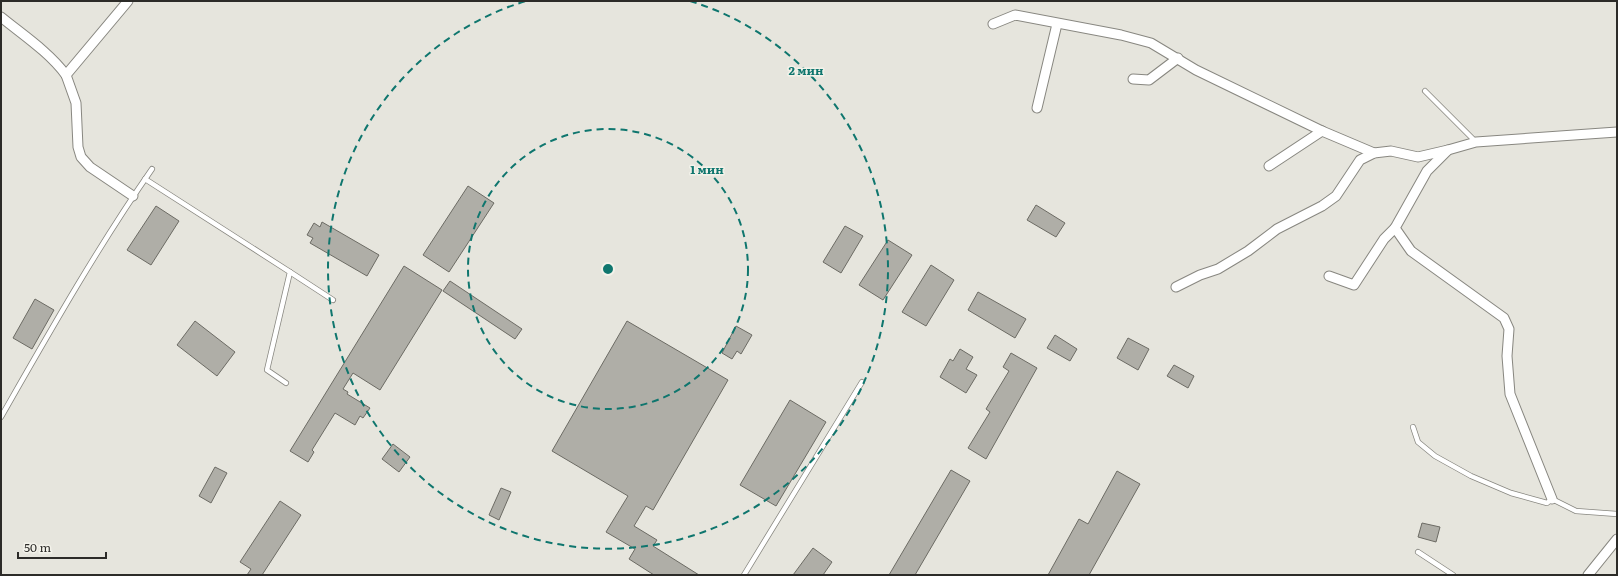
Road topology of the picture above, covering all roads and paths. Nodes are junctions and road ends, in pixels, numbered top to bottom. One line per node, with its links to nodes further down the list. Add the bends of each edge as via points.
1 (128, 1): 6 (street)
2 (1, 17): 6 (street, via 43,50)
3 (993, 24): 4 (street, via 1015,15)
4 (1057, 24): 5 (street, via 1152,43); 9 (street)
5 (1178, 58): 7 (street, via 1150,80); 10 (street, via 1196,70)
6 (66, 75): 18 (street, via 76,103 78,147 81,157 90,167)
7 (1133, 79)
8 (1425, 91): 12 (lane)
9 (1037, 108)
10 (1322, 131): 14 (street); 15 (street)
11 (1617, 132): 12 (street)
12 (1476, 142): 13 (street)
13 (1448, 150): 14 (street, via 1418,157 1391,151); 19 (street, via 1427,172)
14 (1374, 153): 22 (street, via 1360,160 1336,196 1322,206 1277,229 1218,269)
15 (1269, 166)
16 (152, 169): 17 (lane)
17 (145, 179): 18 (lane); 20 (lane)
18 (133, 196): 26 (lane, via 54,324)
19 (1395, 228): 21 (street, via 1384,239 1354,285); 28 (street, via 1411,251 1504,318 1509,329 1507,356 1510,394)
20 (290, 272): 23 (lane); 25 (lane, via 267,370)
21 (1329, 276)
22 (1176, 287)
23 (333, 300)
24 (862, 382): 32 (lane)
25 (286, 383)
26 (1, 418)
27 (1413, 427): 28 (lane, via 1418,442 1435,456 1471,476 1512,493 1547,503)
28 (1552, 499): 29 (lane, via 1576,511)
29 (1617, 514)
30 (1617, 539): 34 (street)
31 (1418, 552): 33 (lane)
32 (744, 575)
33 (1453, 575)
34 (1588, 575)

